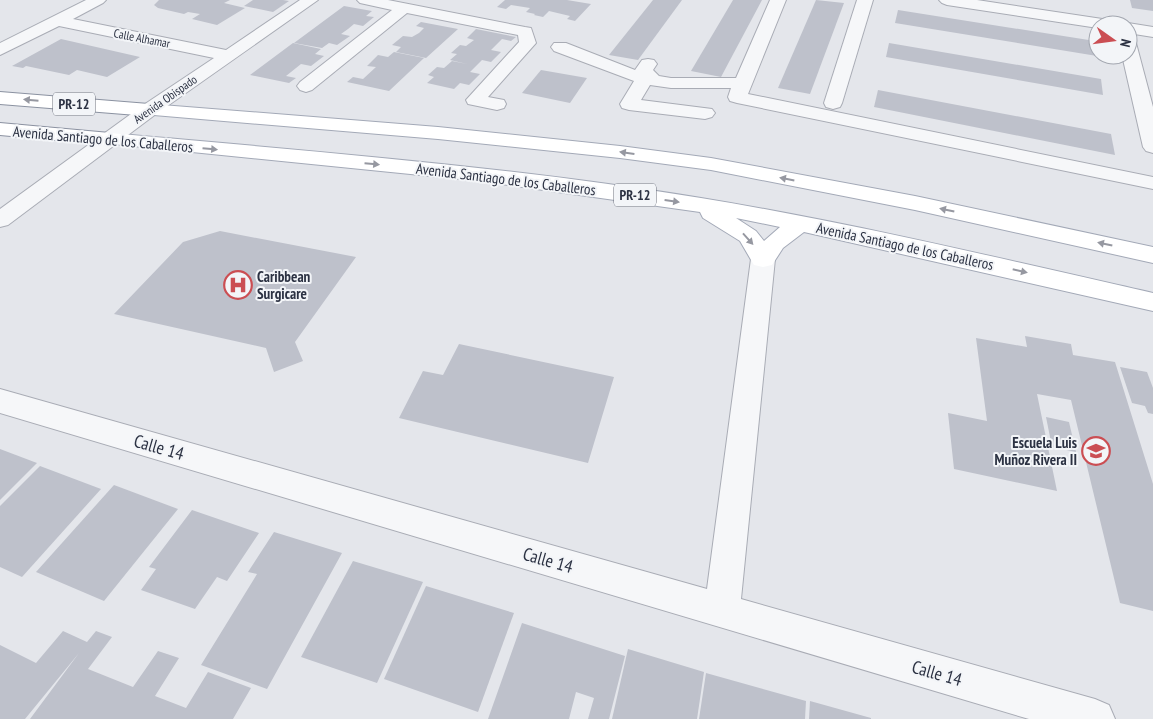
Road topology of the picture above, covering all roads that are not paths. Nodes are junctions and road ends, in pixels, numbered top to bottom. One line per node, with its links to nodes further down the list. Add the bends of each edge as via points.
1 (98, 0): 8 (street)
2 (310, 0): 14 (street, Avenida Obispado)
3 (366, 0): 7 (street)
4 (778, 0): 17 (street)
5 (865, 0): 20 (street)
6 (947, 0): 9 (street)
7 (404, 8): 18 (street); 21 (street, via 525,32 528,43 475,100)
8 (58, 21): 13 (street); 14 (street, Calle Alhamar)
9 (1088, 22)
10 (1138, 30): 11 (street)
11 (1153, 32)
12 (560, 47): 16 (street, via 634,76)
13 (0, 50)
14 (227, 56): 22 (street, Avenida Obispado)
15 (1134, 65): 24 (street)
16 (649, 74): 17 (street, via 671,84); 23 (street, via 629,104)
17 (743, 83): 28 (street, via 737,97)
18 (306, 86)
19 (0, 98): 22 (main road, PR-12, one-way to 19)
20 (833, 103)
21 (497, 104)
22 (149, 110): 26 (street, Avenida Obispado); 32 (main road, PR-12, one-way to 22, via 915,203 711,164 438,132)
23 (705, 113)
24 (1149, 115): 27 (street)
25 (0, 129): 26 (main road, Avenida Santiago de los Caballeros / PR-12)
26 (110, 139): 29 (main road, Avenida Santiago de los Caballeros / PR-12, one-way to 29, via 409,167); 30 (street, Avenida Obispado)
27 (1153, 147)
28 (1153, 183)
29 (699, 205): 31 (main road, Avenida Santiago de los Caballeros / PR-12); 33 (main road, one-way to 33, via 748,236)
30 (0, 220)
31 (800, 223): 33 (main road, via 775,243); 34 (main road, Avenida Santiago de los Caballeros / PR-12, one-way to 34)
32 (1153, 255)
33 (763, 259): 36 (street)
34 (1153, 302)
35 (0, 401): 36 (street, Calle 14)
36 (722, 610): 37 (street, Calle 14)
37 (1096, 719)

